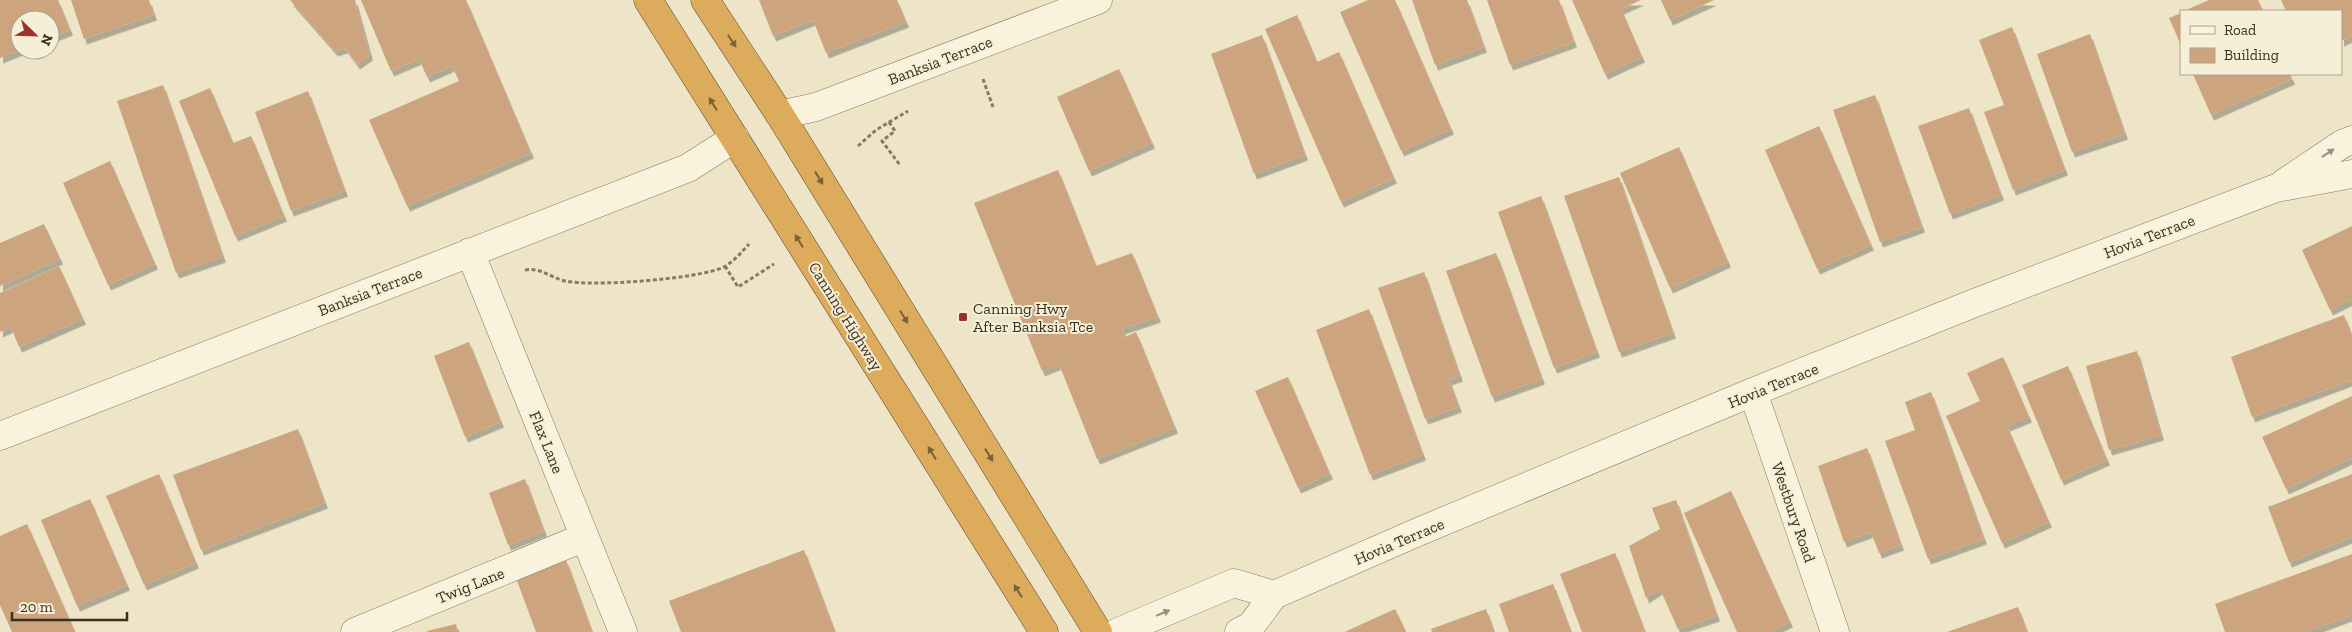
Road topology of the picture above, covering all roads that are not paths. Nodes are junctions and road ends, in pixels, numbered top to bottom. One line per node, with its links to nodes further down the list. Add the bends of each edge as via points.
1 (648, 0): 5 (highway, Canning Highway, one-way to 1)
2 (705, 0): 4 (highway, one-way to 4)
3 (1098, 0): 4 (street, Banksia Terrace, via 816,107)
4 (780, 116): 17 (highway, one-way to 17)
5 (735, 138): 9 (street, Banksia Terrace, via 688,168); 16 (highway, Canning Highway, one-way to 5)
6 (2352, 140): 8 (street, Hovia Terrace, one-way to 6)
7 (2352, 174): 8 (street, Hovia Terrace)
8 (2276, 188): 10 (street, Hovia Terrace)
9 (470, 252): 11 (street, Banksia Terrace); 12 (street, Flax Lane)
10 (1753, 392): 13 (street, Hovia Terrace); 20 (street, Westbury Road)
11 (0, 436)
12 (585, 537): 14 (street, Twig Lane); 15 (street, Flax Lane)
13 (1274, 595): 18 (street, one-way to 13, via 1234,583); 19 (street, Hovia Terrace, via 1251,626)
14 (356, 632)
15 (623, 632)
16 (1044, 632)
17 (1098, 632)
18 (1118, 632)
19 (1239, 632)
20 (1835, 632)

